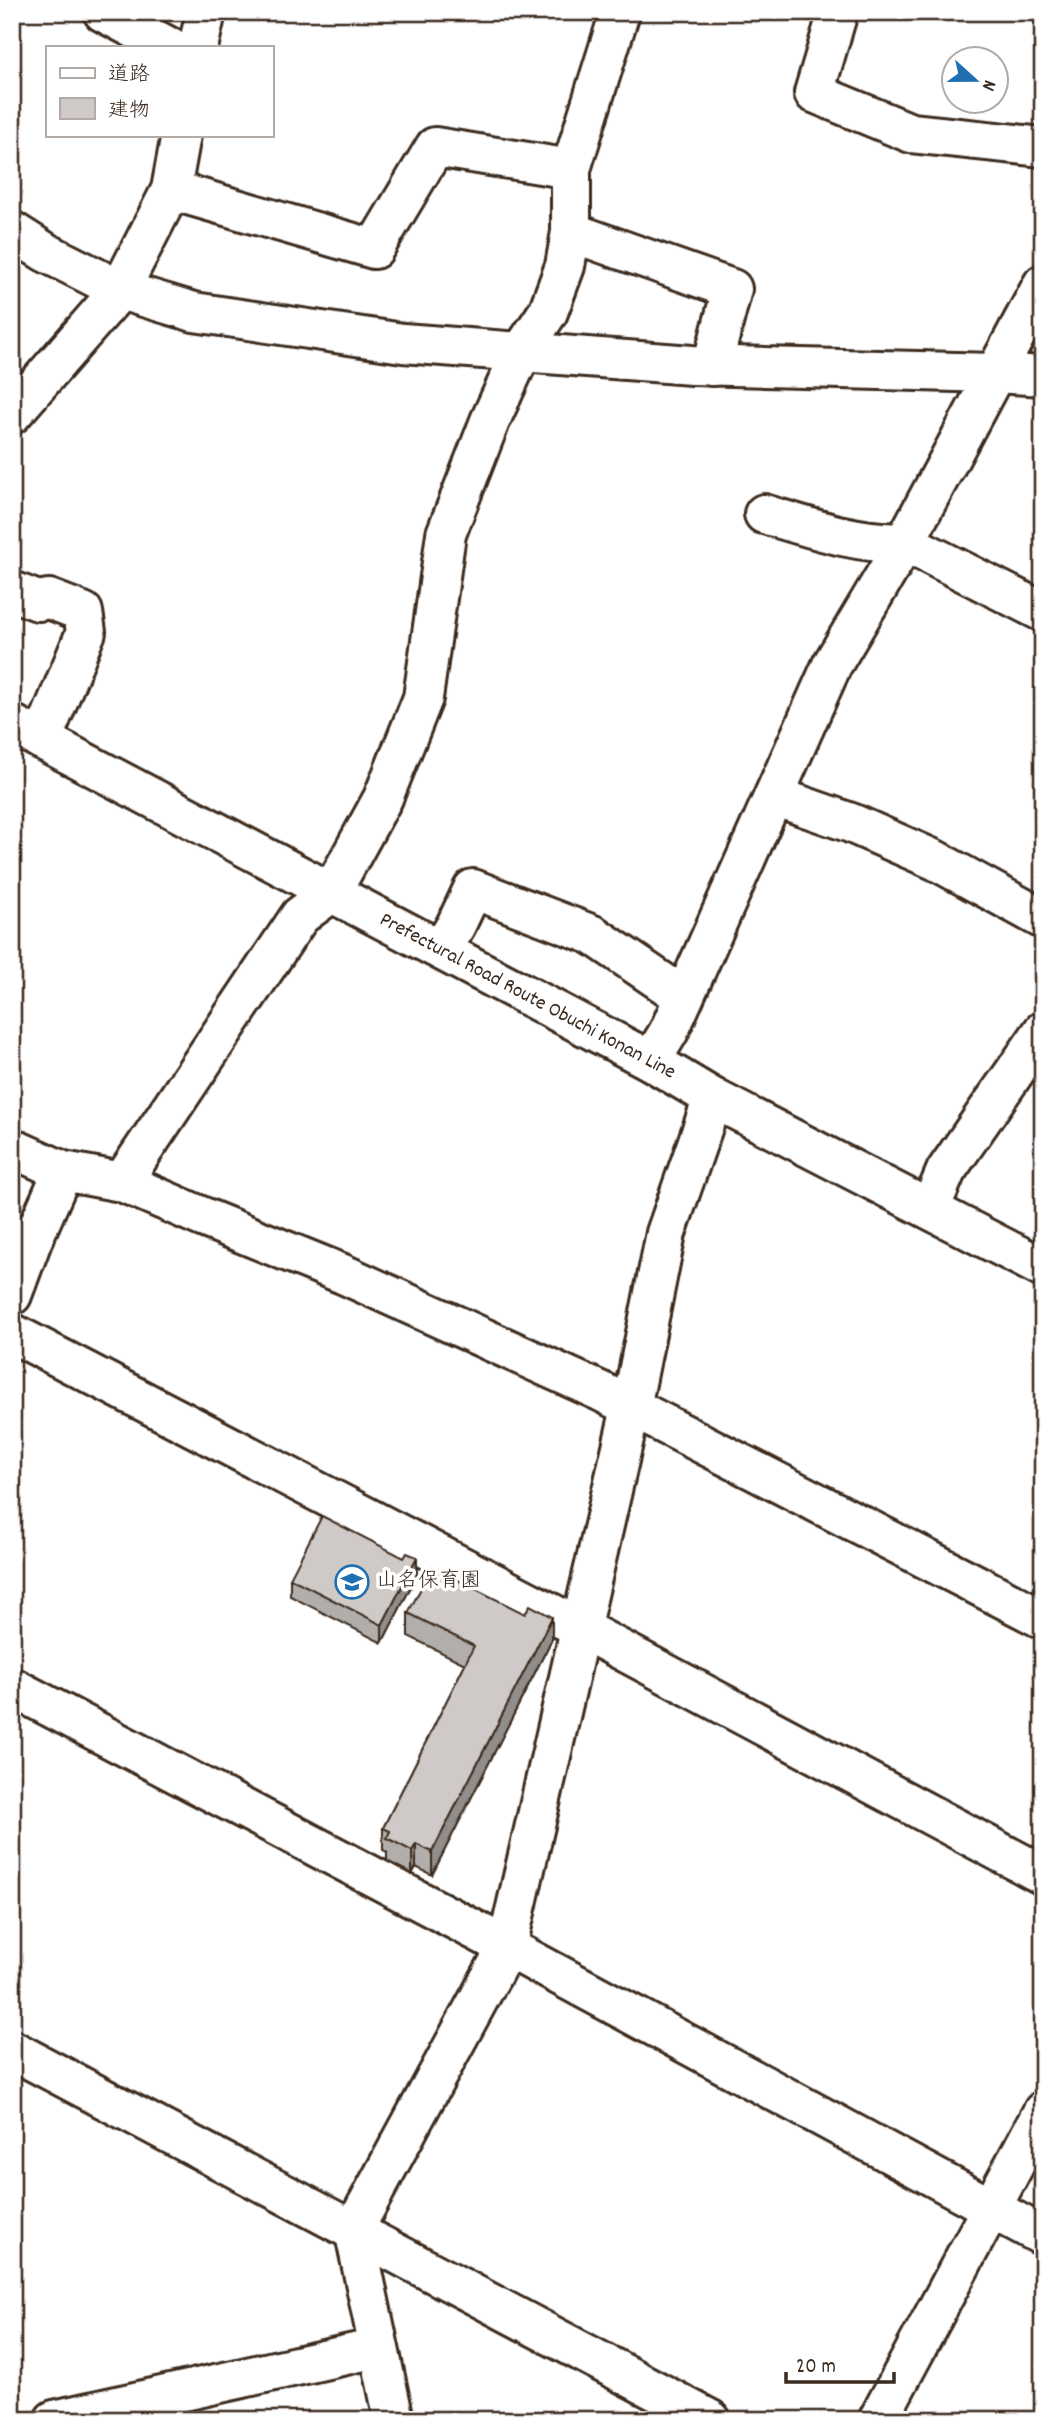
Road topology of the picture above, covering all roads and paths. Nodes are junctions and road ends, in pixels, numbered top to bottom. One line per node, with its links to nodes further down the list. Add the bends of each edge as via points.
1 (103, 12): 5 (street)
2 (206, 12): 6 (street)
3 (620, 12): 9 (street)
4 (838, 12): 8 (street, via 814,93 911,133)
5 (167, 46)
6 (198, 46)
7 (181, 136): 10 (street)
8 (1043, 147)
9 (571, 169): 10 (street, via 435,147 374,249); 12 (street)
10 (171, 190): 14 (street)
11 (12, 231): 14 (street)
12 (571, 232): 15 (street, via 565,266 548,312); 16 (street, via 733,289)
13 (1043, 284): 17 (street)
14 (120, 290): 15 (street, via 194,312 403,343); 19 (street)
15 (522, 351): 16 (street); 26 (street, via 489,421 446,534 423,698 383,798)
16 (712, 366): 17 (street)
17 (995, 373): 18 (street); 21 (street)
18 (1043, 376)
19 (12, 414)
20 (764, 514): 21 (street, via 823,531 889,544)
21 (905, 542): 23 (street); 25 (street, via 832,665)
22 (12, 591): 24 (street, via 83,612 86,632)
23 (1043, 612)
24 (22, 735): 26 (street, Prefectural Road Route Obuchi Konan Line)
25 (775, 796): 27 (street, via 935,860); 29 (street)
26 (331, 892): 28 (street, Prefectural Road Route Obuchi Konan Line); 35 (street, via 300,916)
27 (1043, 919)
28 (441, 950): 29 (street, via 472,889 593,935); 31 (street, Prefectural Road Route Obuchi Konan Line)
29 (684, 997): 31 (street)
30 (1043, 1031): 36 (street, via 946,1171)
31 (651, 1061): 32 (street, Prefectural Road Route Obuchi Konan Line)
32 (713, 1098): 36 (street, Prefectural Road Route Obuchi Konan Line); 40 (street, via 666,1233)
33 (12, 1148): 34 (street)
34 (63, 1171): 35 (street); 38 (street)
35 (122, 1182): 40 (street, via 343,1274)
36 (930, 1209): 37 (street, Prefectural Road Route Obuchi Konan Line)
37 (1043, 1268)
38 (12, 1295)
39 (12, 1333): 42 (street)
40 (631, 1408): 41 (street); 42 (street)
41 (1043, 1619)
42 (582, 1629): 44 (street); 45 (street)
43 (12, 1687): 45 (street)
44 (1043, 1875)
45 (507, 1947): 48 (street); 49 (street)
46 (12, 2050): 49 (street)
47 (1043, 2111): 48 (street)
48 (990, 2208): 50 (street); 55 (street)
49 (354, 2229): 51 (street); 54 (street)
50 (1043, 2236)
51 (377, 2348): 52 (street); 53 (street)
52 (54, 2420)
53 (394, 2420)
54 (711, 2420)
55 (878, 2420)

